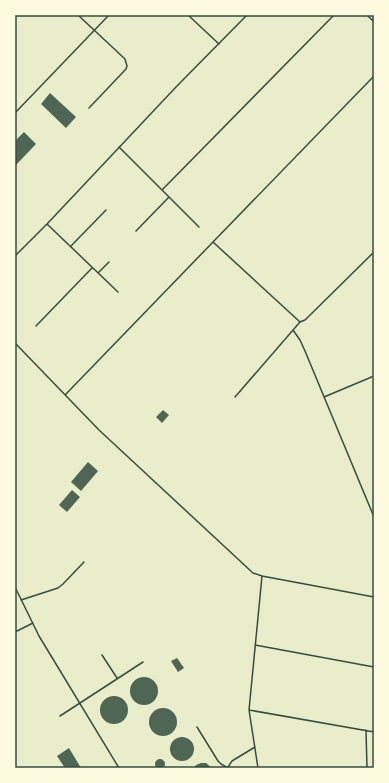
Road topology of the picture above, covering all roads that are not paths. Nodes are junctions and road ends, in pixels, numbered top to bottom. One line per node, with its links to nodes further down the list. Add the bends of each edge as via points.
1 (78, 15): 8 (lane)
2 (109, 15): 8 (lane)
3 (188, 15): 9 (lane)
4 (247, 15): 9 (lane)
5 (334, 15): 14 (lane)
6 (367, 15): 7 (lane)
7 (374, 22)
8 (94, 31): 11 (lane, via 125,59 127,66); 12 (lane)
9 (219, 44): 13 (lane)
10 (374, 76): 20 (lane)
11 (89, 108)
12 (15, 113)
13 (119, 147): 14 (lane); 17 (lane)
14 (162, 190): 15 (lane)
15 (169, 197): 18 (lane); 19 (lane)
16 (106, 210): 21 (lane)
17 (48, 224): 21 (lane); 23 (lane)
18 (199, 227)
19 (136, 231)
20 (213, 242): 28 (lane); 33 (lane)
21 (71, 246): 25 (lane)
22 (374, 252): 28 (lane)
23 (15, 256)
24 (109, 262): 26 (lane)
25 (92, 268): 26 (lane); 29 (lane)
26 (98, 273): 27 (lane)
27 (118, 292)
28 (300, 322): 30 (lane)
29 (36, 326)
30 (293, 330): 34 (lane); 35 (lane, via 300,340)
31 (15, 343): 33 (lane)
32 (374, 376): 35 (lane)
33 (66, 394): 38 (lane, via 99,430 253,573)
34 (235, 397)
35 (324, 398): 36 (lane)
36 (374, 517)
37 (84, 562): 41 (lane, via 58,588)
38 (262, 576): 40 (lane); 44 (lane)
39 (15, 587): 41 (lane)
40 (374, 597)
41 (21, 600): 42 (lane)
42 (33, 623): 43 (lane); 49 (lane, via 49,654)
43 (15, 632)
44 (255, 645): 47 (lane); 50 (lane)
45 (102, 654): 48 (lane)
46 (143, 662): 48 (lane)
47 (374, 667)
48 (117, 678): 49 (lane)
49 (80, 702): 51 (lane); 56 (lane)
50 (248, 710): 53 (lane); 55 (lane)
51 (60, 716)
52 (197, 727): 57 (lane, via 218,761)
53 (366, 730): 54 (lane); 59 (lane)
54 (374, 732)
55 (255, 747): 57 (lane, via 232,761); 58 (lane)
56 (119, 768)
57 (228, 768)
58 (258, 768)
59 (367, 768)

